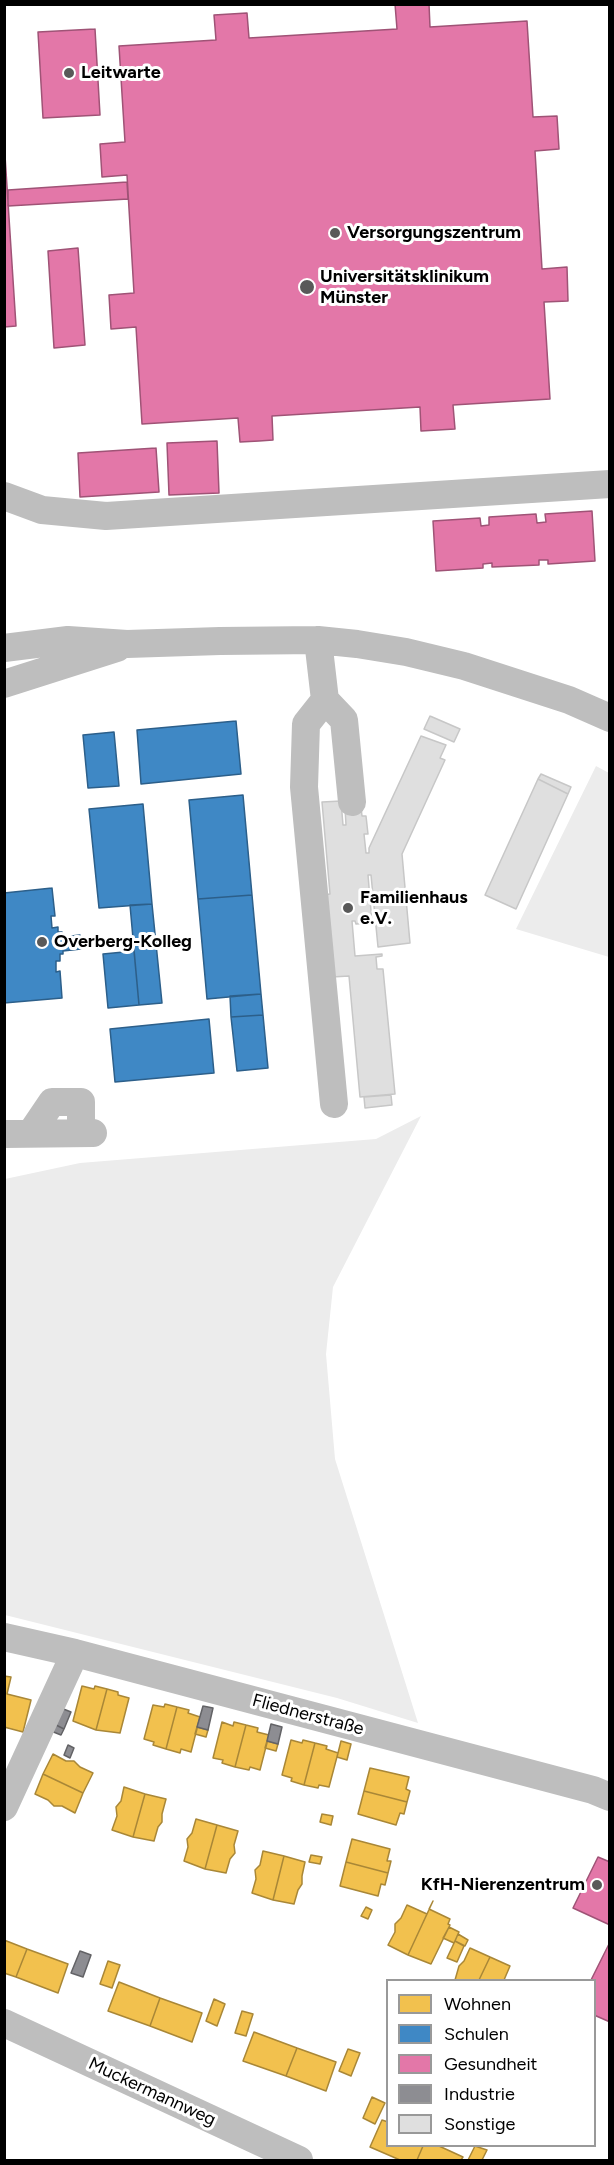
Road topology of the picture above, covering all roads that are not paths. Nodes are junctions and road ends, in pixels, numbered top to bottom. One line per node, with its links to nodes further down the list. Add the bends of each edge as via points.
1 (609, 484): 2 (street, via 106,516 42,510)
2 (4, 496)
3 (318, 640): 4 (street); 7 (street); 8 (street, via 406,652 464,666 558,696)
4 (127, 645): 5 (street, via 69,639); 6 (street)
5 (4, 648)
6 (4, 684)
7 (324, 700): 9 (street, via 344,720); 10 (street, via 306,724 304,787)
8 (609, 718)
9 (352, 802)
10 (333, 1104)
11 (87, 1132): 12 (street)
12 (18, 1134)
13 (4, 1637): 14 (street, Fliednerstraße)
14 (75, 1653): 15 (street, Fliednerstraße); 16 (street)
15 (609, 1797)
16 (4, 1807)
17 (4, 2023): 18 (street, Muckermannweg)
18 (299, 2160)

